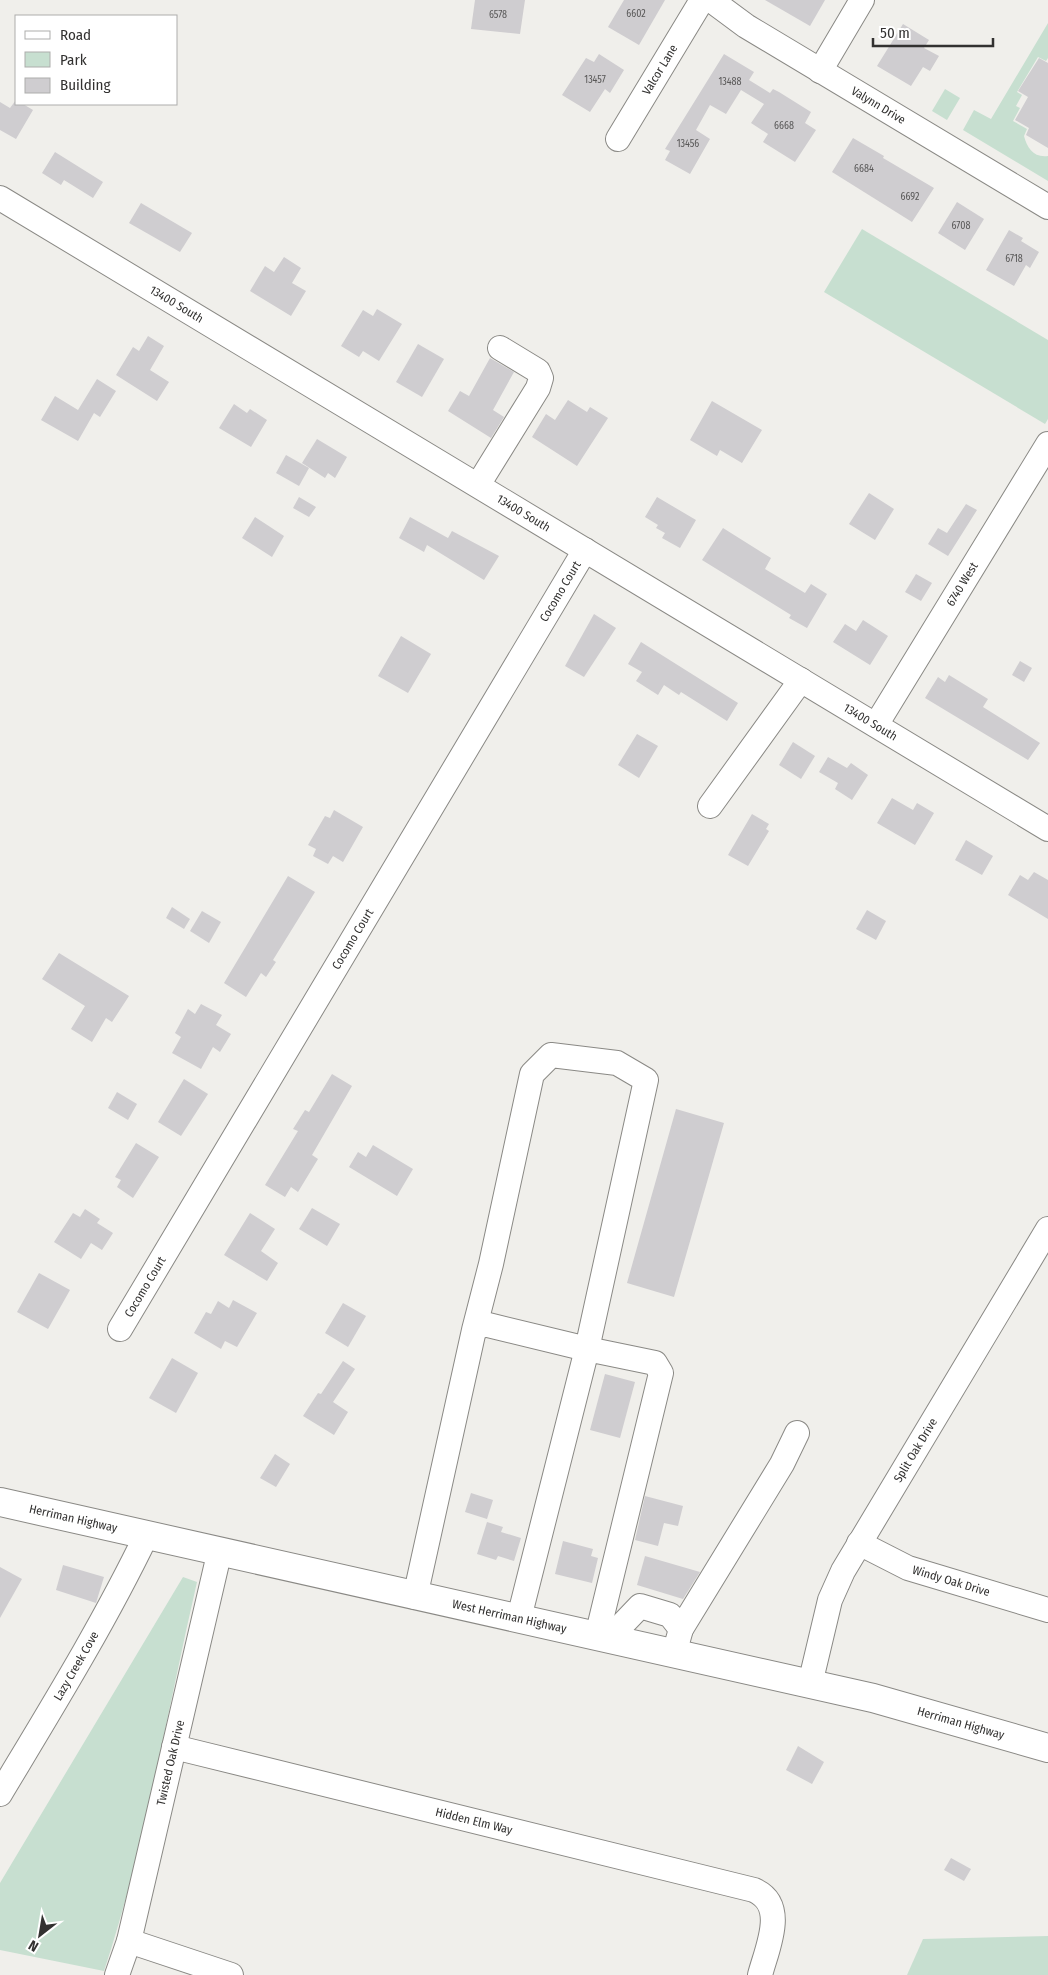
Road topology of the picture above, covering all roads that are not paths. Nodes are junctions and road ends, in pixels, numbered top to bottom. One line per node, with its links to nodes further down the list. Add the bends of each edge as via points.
1 (702, 0): 5 (street, Valcor Lane)
2 (710, 0): 4 (street, Valynn Drive)
3 (862, 0): 4 (street)
4 (820, 71): 7 (street, Valynn Drive)
5 (618, 139)
6 (0, 198): 10 (street, 13400 South)
7 (1048, 207)
8 (500, 348): 10 (street, via 538,371 541,378)
9 (1048, 444): 13 (street, 6740 West)
10 (478, 486): 11 (street, 13400 South)
11 (585, 550): 12 (street, 13400 South); 17 (street, Cocomo Court)
12 (801, 680): 13 (street, 13400 South); 14 (street)
13 (876, 725): 15 (street, 13400 South)
14 (710, 806)
15 (1048, 829)
16 (1048, 1229): 23 (street, Split Oak Drive)
17 (120, 1329)
18 (474, 1330): 19 (street, via 484,1324); 19 (street, via 492,1264 532,1074 551,1055 617,1063 646,1080); 25 (street)
19 (587, 1349): 27 (street); 28 (street, via 655,1364 661,1373)
20 (797, 1433): 29 (street)
21 (0, 1502): 22 (main road, Herriman Highway)
22 (146, 1536): 24 (main road, West Herriman Highway); 34 (street, Lazy Creek Cove, via 65,1686)
23 (859, 1543): 26 (street, Windy Oak Drive, via 908,1568); 30 (street, Split Oak Drive, via 830,1600)
24 (220, 1550): 25 (main road, West Herriman Highway); 32 (street, Twisted Oak Drive)
25 (415, 1596): 27 (main road, West Herriman Highway)
26 (1048, 1610)
27 (519, 1618): 28 (main road, West Herriman Highway)
28 (605, 1638): 29 (main road, West Herriman Highway); 29 (street, via 640,1606 670,1615)
29 (678, 1641): 30 (main road, West Herriman Highway)
30 (810, 1684): 31 (main road, West Herriman Highway)
31 (873, 1698): 33 (main road, Herriman Highway)
32 (174, 1747): 35 (street, Twisted Oak Drive); 38 (street, Hidden Elm Way, via 754,1890 769,1902 774,1918)
33 (1048, 1748)
34 (0, 1794)
35 (129, 1941): 36 (street, Twisted Oak Drive); 37 (street)
36 (117, 1975)
37 (231, 1975)
38 (760, 1975)

